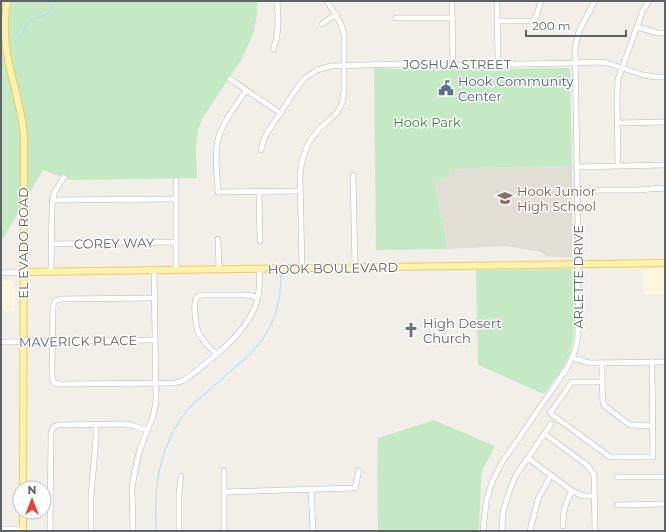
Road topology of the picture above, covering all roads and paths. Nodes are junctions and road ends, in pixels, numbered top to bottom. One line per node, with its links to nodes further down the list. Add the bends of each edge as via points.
1 (7, 1): 54 (main road, EL EVADO ROAD, via 7,54 24,137)
2 (277, 1): 16 (street, via 278,31)
3 (452, 1): 11 (street)
4 (497, 1): 12 (street)
5 (541, 1): 12 (street, via 536,17 532,21)
6 (596, 1): 17 (street, ARLETTE DRIVE, via 579,31)
7 (649, 1): 14 (street)
8 (329, 2): 9 (street)
9 (336, 14): 13 (street); 19 (street, via 344,34)
10 (396, 18): 11 (street)
11 (452, 18): 20 (street)
12 (497, 22): 18 (street)
13 (322, 24)
14 (637, 27): 15 (street); 21 (street)
15 (665, 33)
16 (273, 48)
17 (575, 63): 18 (street, JOSHUA STREET); 21 (street, JOSHUA STREET, via 607,63); 31 (street, ARLETTE DRIVE)
18 (498, 64): 20 (street, JOSHUA STREET)
19 (344, 65): 20 (street, JOSHUA STREET); 25 (street, JOSHUA STREET, via 324,67 312,73 299,85); 36 (street, via 342,103 306,148 301,167)
20 (453, 65)
21 (622, 68): 22 (street, JOSHUA STREET, via 642,75); 27 (street, via 618,79)
22 (665, 77)
23 (230, 80): 24 (street)
24 (246, 90): 25 (street); 37 (street, via 219,136 218,192)
25 (280, 113): 28 (street, JOSHUA STREET, via 267,133)
26 (665, 122): 27 (street)
27 (617, 123): 30 (street)
28 (261, 150)
29 (665, 165): 30 (street)
30 (618, 166): 31 (street)
31 (576, 167): 38 (street, ARLETTE DRIVE)
32 (353, 175): 47 (street)
33 (64, 177): 40 (street)
34 (176, 180): 39 (street)
35 (665, 188): 38 (street)
36 (300, 191): 37 (street); 48 (street)
37 (259, 192): 42 (street)
38 (577, 192): 46 (street, ARLETTE DRIVE)
39 (176, 199): 40 (street); 43 (street)
40 (52, 200): 44 (street)
41 (218, 239): 49 (street)
42 (260, 241)
43 (176, 242): 44 (street, COREY WAY); 52 (street)
44 (52, 244): 53 (street)
45 (665, 263): 46 (main road, HOOK BOULEVARD)
46 (578, 264): 47 (main road, HOOK BOULEVARD); 63 (street, ARLETTE DRIVE, via 578,335)
47 (355, 267): 48 (main road, HOOK BOULEVARD)
48 (302, 268): 50 (main road, HOOK BOULEVARD)
49 (219, 269): 50 (main road, HOOK BOULEVARD); 52 (main road, HOOK BOULEVARD)
50 (260, 269): 56 (street)
51 (154, 270): 52 (main road, HOOK BOULEVARD); 53 (main road, HOOK BOULEVARD); 57 (street)
52 (176, 270)
53 (51, 271): 54 (main road, HOOK BOULEVARD)
54 (24, 272): 55 (street, HOOK BOULEVARD); 60 (main road, EL EVADO ROAD)
55 (1, 274)
56 (258, 297): 62 (street, via 245,325); 62 (street, via 246,294 199,295 196,298 197,329)
57 (154, 298): 58 (street); 61 (street, via 55,300)
58 (155, 340): 61 (street, MAVERICK PLACE); 68 (street)
59 (1, 342): 60 (street, MAVERICK PLACE)
60 (23, 342): 61 (street, MAVERICK PLACE); 81 (main road, EL EVADO ROAD)
61 (52, 342): 68 (street, via 54,383)
62 (216, 354): 68 (street, via 182,381)
63 (572, 358): 66 (street); 97 (street, ARLETTE DRIVE, via 501,464 486,502)
64 (652, 362): 65 (street); 66 (street); 71 (street)
65 (665, 362)
66 (602, 363): 67 (street)
67 (602, 382): 71 (street, via 605,406 630,425); 71 (street, via 572,382 550,413 610,457 653,457)
68 (155, 383): 72 (street, via 156,402)
69 (551, 424): 73 (street)
70 (96, 425): 72 (street, via 125,424); 91 (street, via 58,425 51,430); 92 (street)
71 (653, 426)
72 (147, 430): 93 (street, via 140,449 132,489)
73 (545, 434): 74 (street); 85 (street, via 588,466 594,475)
74 (528, 458): 77 (street); 98 (street, via 516,475 509,492 503,512)
75 (360, 470): 82 (street, via 355,488)
76 (224, 471): 84 (street)
77 (551, 475): 83 (street); 99 (street, via 538,499)
78 (181, 476): 94 (street)
79 (617, 477): 80 (street)
80 (665, 477)
81 (23, 480)
82 (311, 490): 84 (street); 96 (street)
83 (572, 491): 85 (street, via 583,496); 88 (street, via 564,511)
84 (224, 492): 95 (street)
85 (594, 496): 100 (street)
86 (665, 504): 87 (street)
87 (617, 505)
88 (563, 526)
89 (1, 529): 90 (street)
90 (23, 530)
91 (50, 531)
92 (91, 531)
93 (133, 531)
94 (179, 531)
95 (224, 531)
96 (313, 531)
97 (483, 531)
98 (502, 531)
99 (530, 531)
100 (595, 531)

